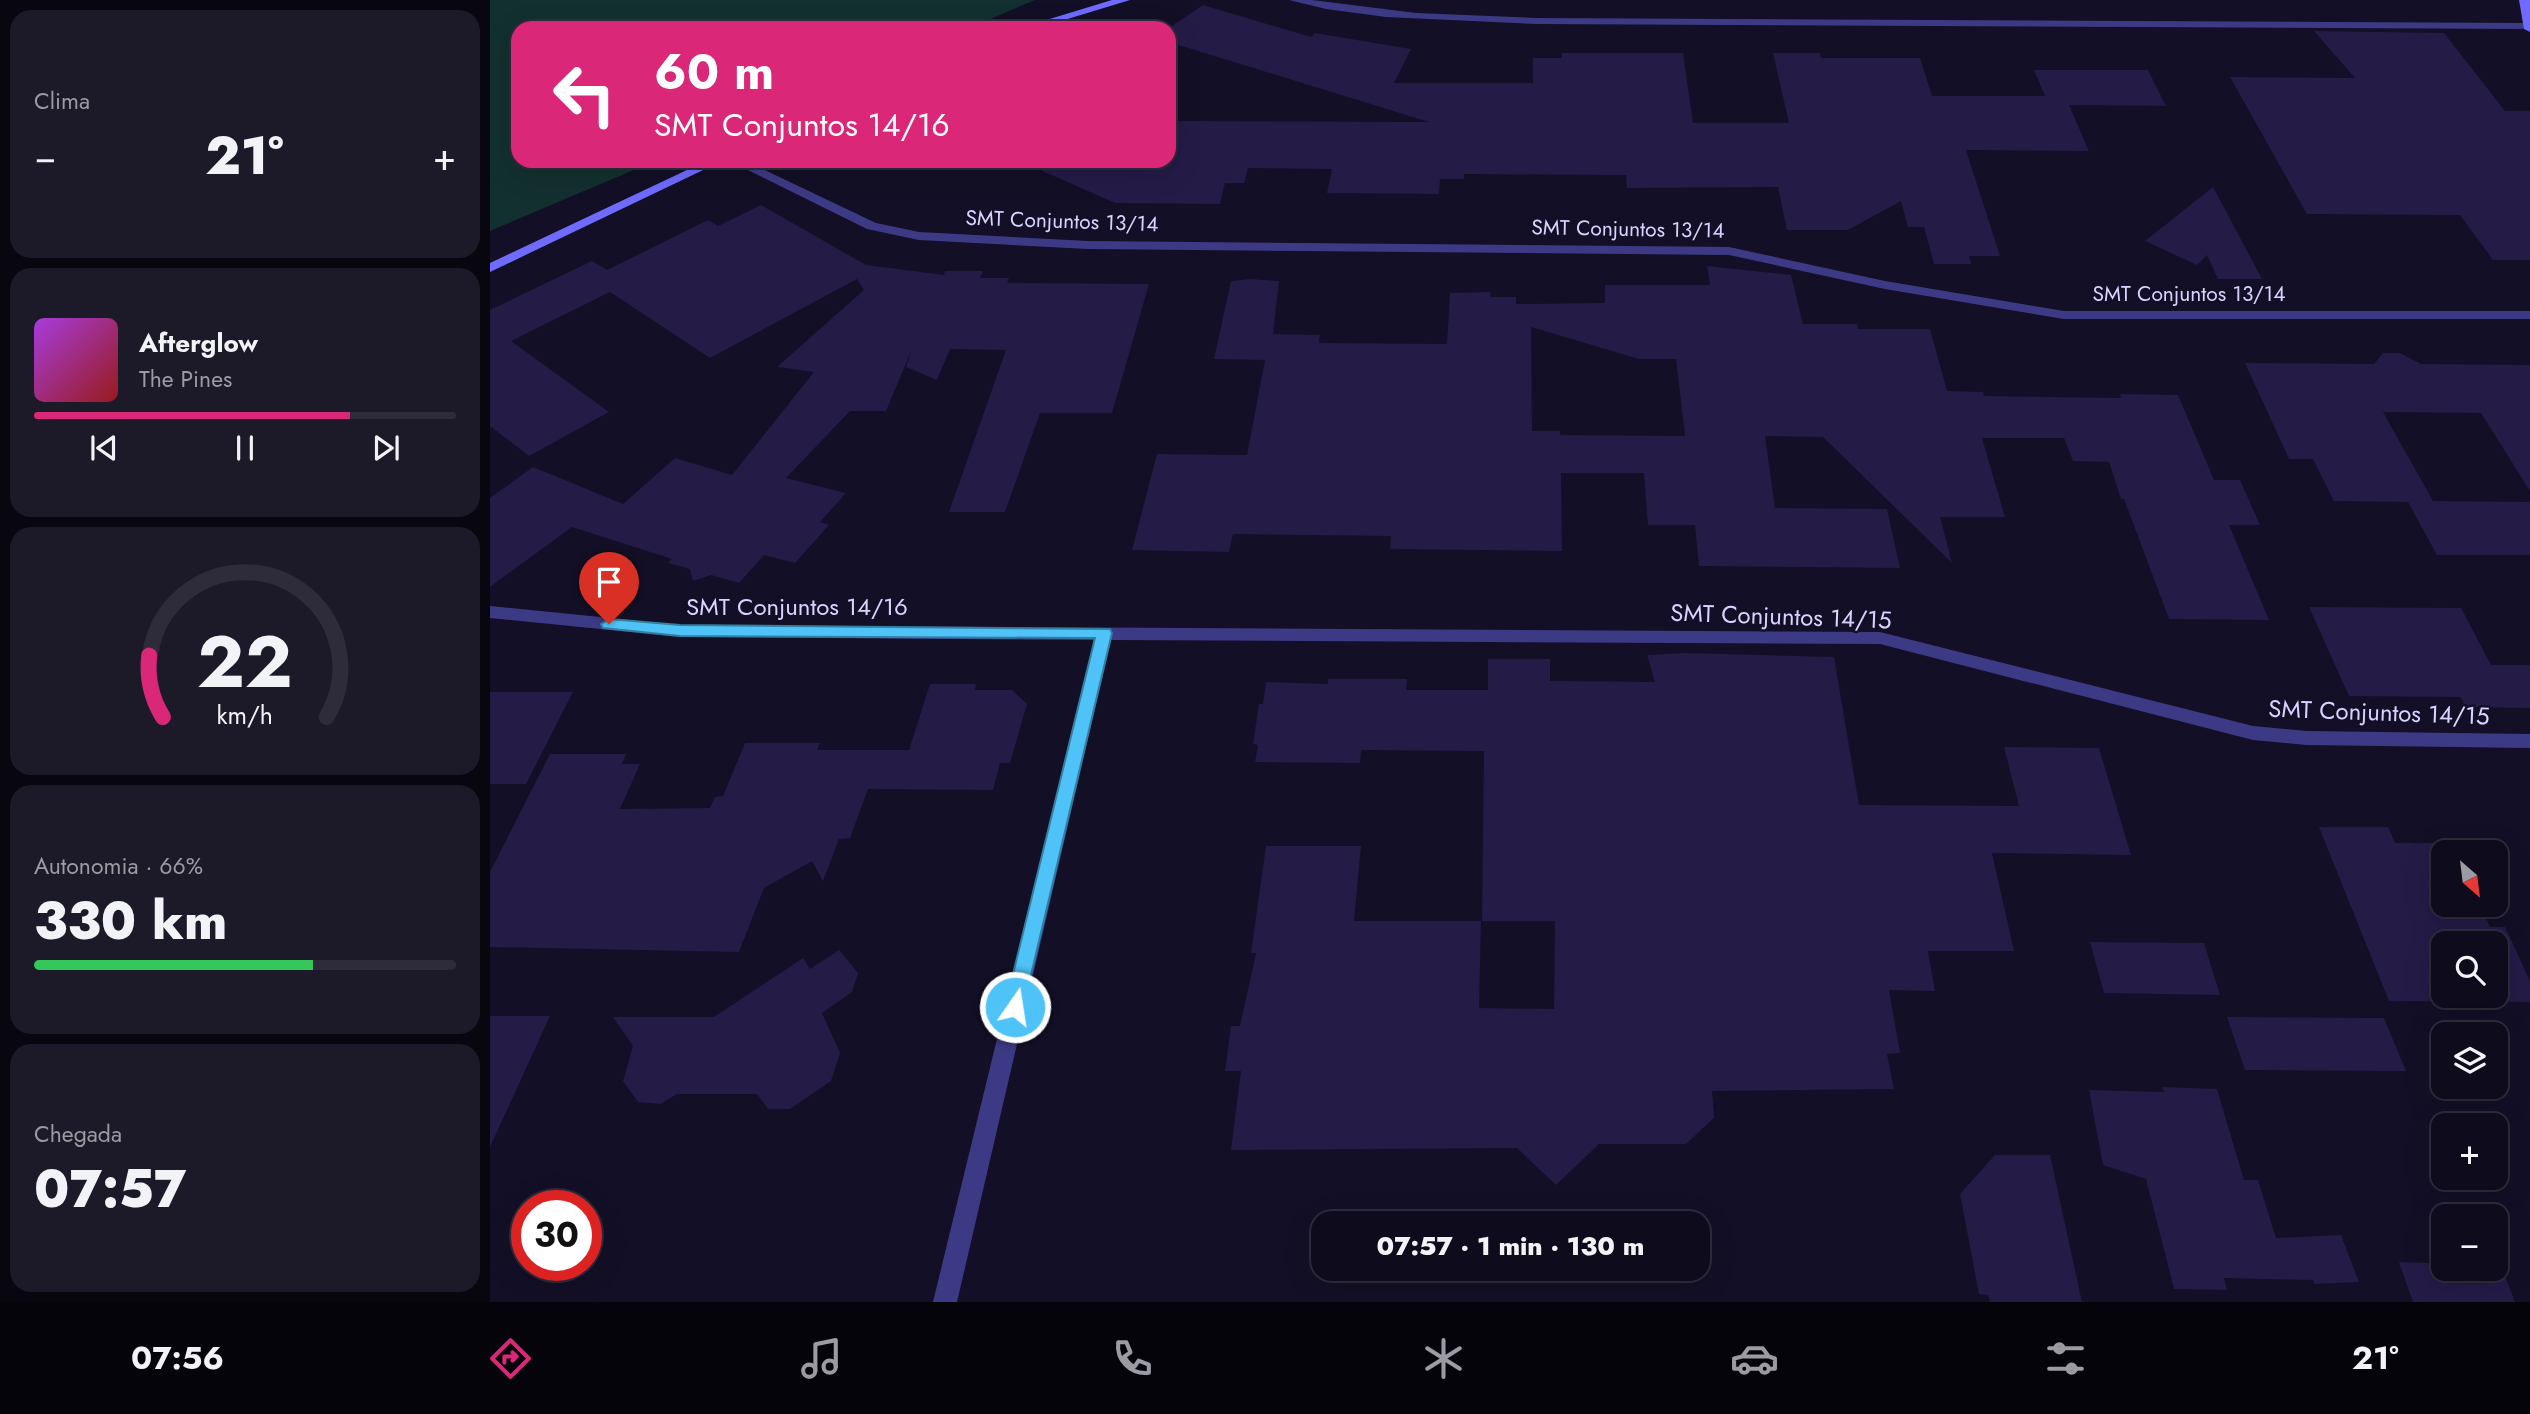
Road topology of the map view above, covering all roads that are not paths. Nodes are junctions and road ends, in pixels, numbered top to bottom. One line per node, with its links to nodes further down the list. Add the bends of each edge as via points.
1 (1124, 0): 4 (street)
2 (1295, 0): 5 (street, via 1396,17 1537,21)
3 (2525, 0): 5 (street)
4 (1050, 21)
5 (2529, 28)
6 (701, 168): 8 (street)
7 (751, 168): 9 (street, SMT Conjuntos 13/14, via 872,226 919,236 1088,245 1730,251 1885,285 2064,315)
8 (490, 268)
9 (2530, 315)
10 (490, 612): 11 (street, SMT Conjuntos 14/16, via 680,631)
11 (1104, 633): 12 (street, SMT Conjuntos 14/15, via 1880,638 2253,733); 13 (street)
12 (2530, 741)
13 (945, 1302)

